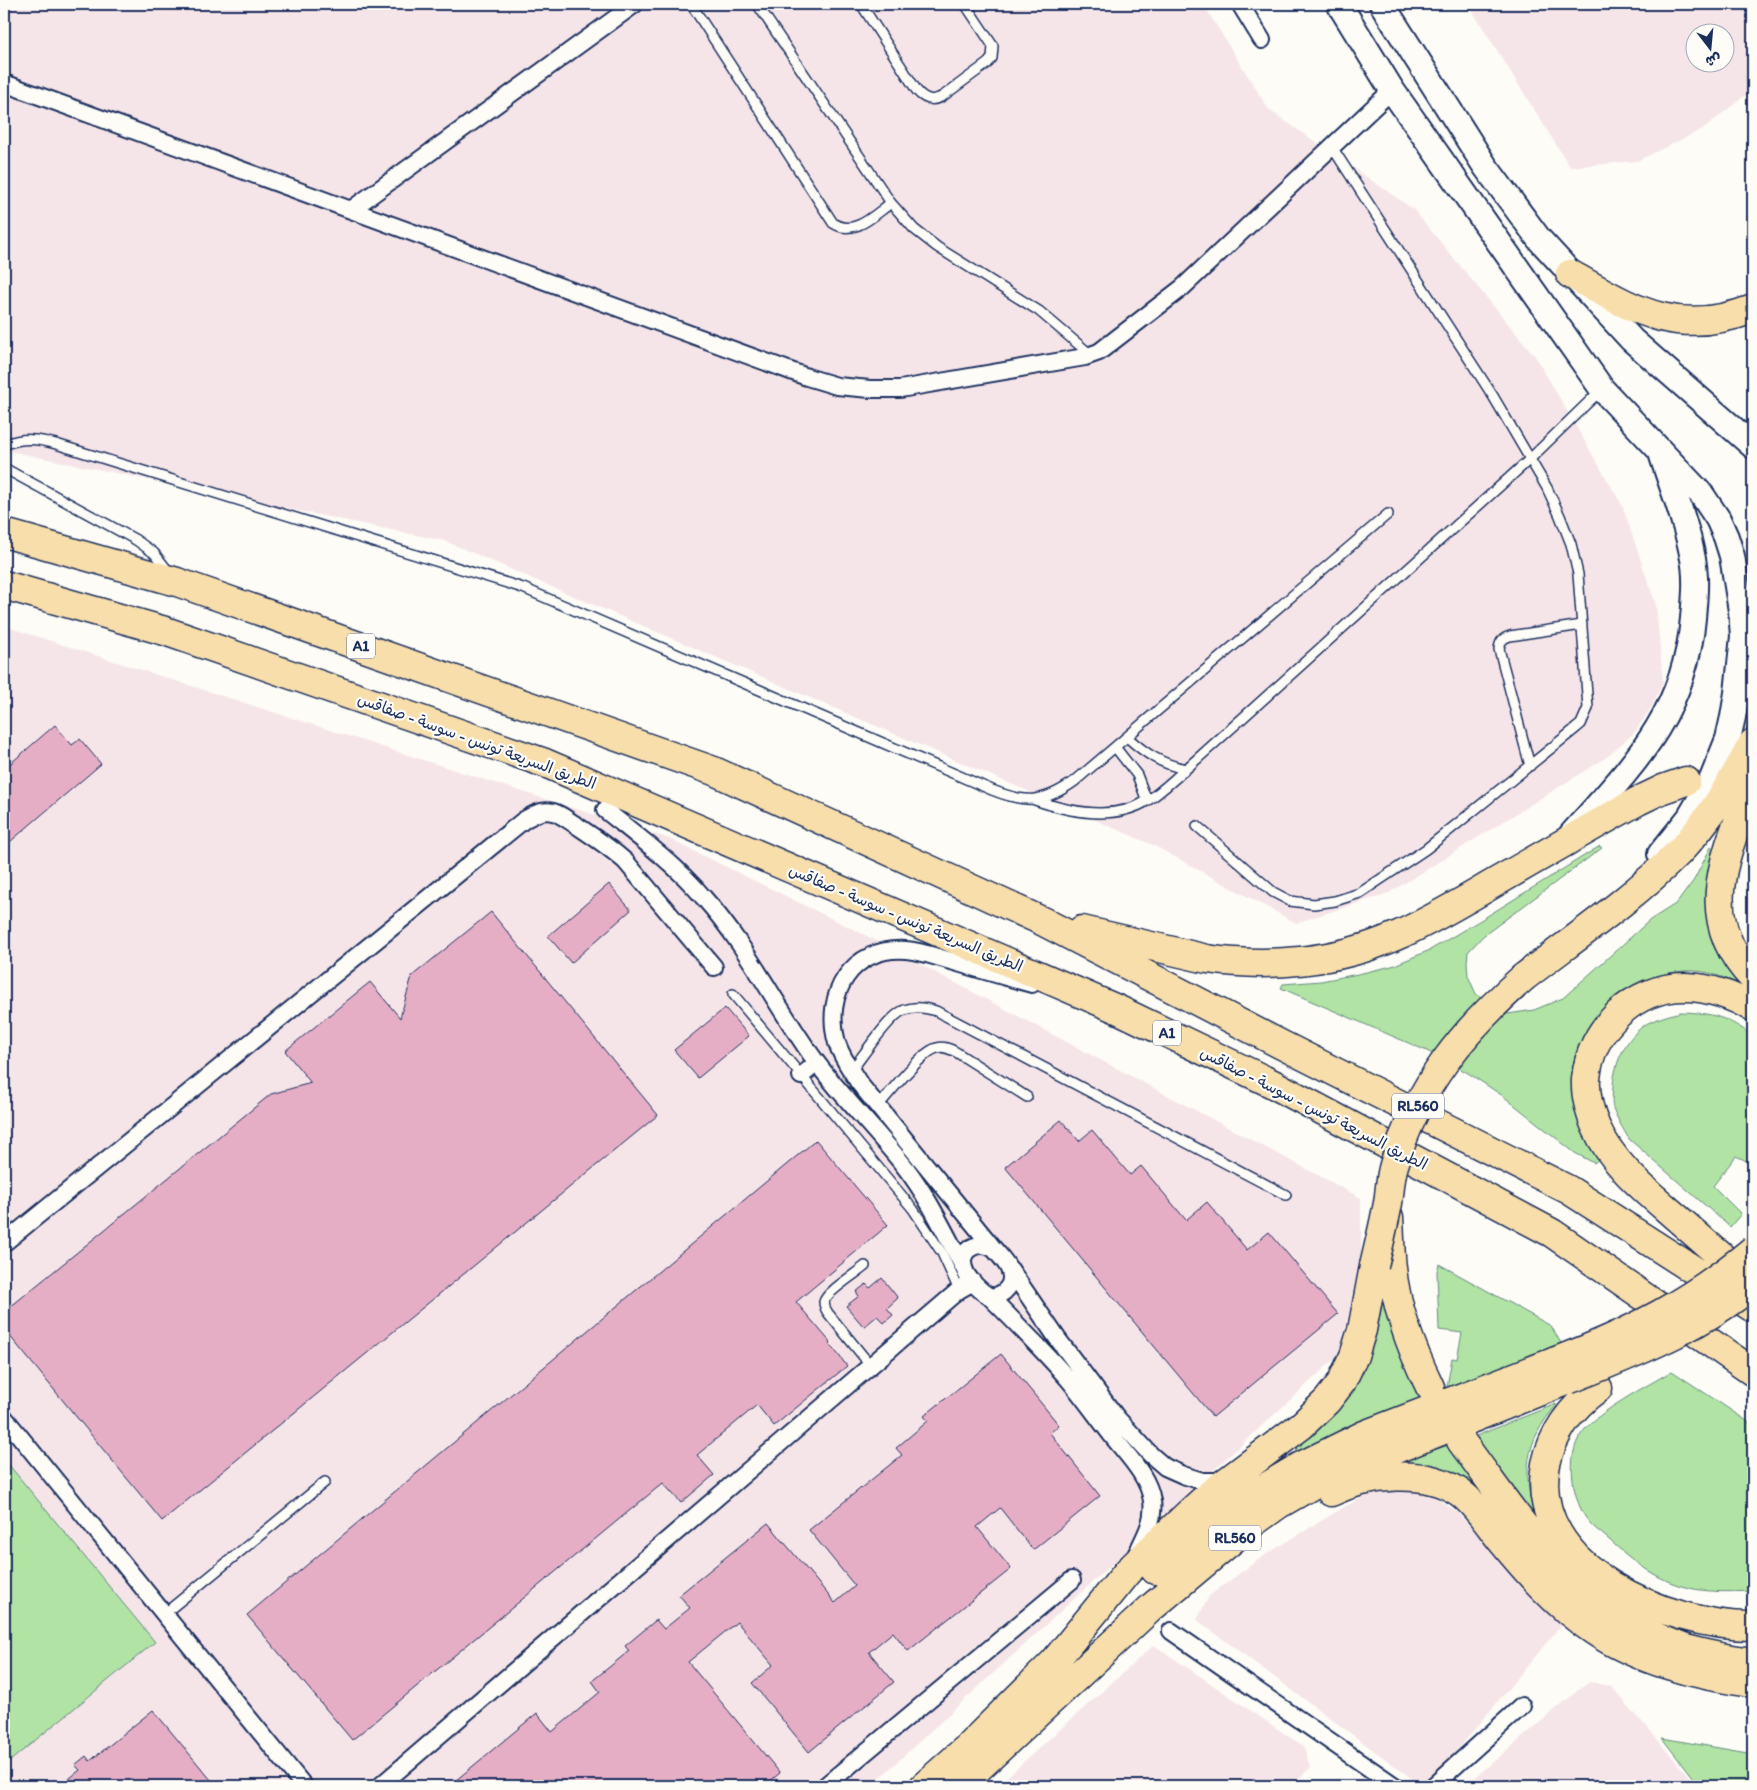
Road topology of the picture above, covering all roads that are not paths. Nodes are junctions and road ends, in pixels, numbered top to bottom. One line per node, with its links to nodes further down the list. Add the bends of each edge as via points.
1 (635, 4): 14 (street)
2 (691, 4): 13 (lane, via 833,222 843,228 854,227)
3 (757, 4): 13 (lane)
4 (861, 4): 5 (lane, via 917,90 929,100 944,96 992,58 993,46)
5 (965, 4)
6 (1240, 4): 9 (street)
7 (1338, 4): 11 (main road)
8 (1382, 4): 15 (main road, via 1485,166 1539,239)
9 (1262, 40)
10 (4, 83): 14 (street)
11 (1392, 90): 12 (street); 18 (main road)
12 (1332, 147): 17 (street, via 1182,288 1107,347); 22 (lane, via 1493,396)
13 (891, 203): 17 (lane, via 914,229 937,247 1038,311)
14 (352, 209): 17 (street, via 837,386 900,389)
15 (1570, 274): 16 (highway, via 1636,310 1668,319 1714,319); 20 (main road, via 1632,340)
16 (1753, 309)
17 (1091, 355)
18 (1602, 389): 21 (main road); 22 (lane)
19 (4, 445): 37 (lane, via 35,439 56,444 523,588 992,790 1012,798)
20 (1753, 446)
21 (1660, 452): 41 (main road, via 1688,536 1695,569 1695,599 1688,651 1677,691 1657,731 1630,768); 42 (main road, via 1702,495 1726,537 1741,611 1741,660 1733,717 1712,779 1677,835 1637,878)
22 (1530, 460): 28 (lane, via 1571,544 1578,574); 34 (lane)
23 (4, 468): 26 (lane, via 136,540 154,553)
24 (1388, 514): 29 (lane)
25 (4, 533): 26 (highway, A1)
26 (177, 582): 43 (highway, A1, via 714,771)
27 (4, 586): 32 (highway, الطريق السريعة تونس - سوسة - صفاقس / A1, via 166,631)
28 (1582, 625): 33 (lane, via 1586,716 1582,724); 33 (lane, via 1510,636 1500,643)
29 (1127, 737): 31 (lane); 34 (lane, via 1154,759)
30 (1753, 743): 42 (highway, via 1728,789 1705,822 1658,872)
31 (1115, 747): 37 (lane, via 1057,794); 38 (lane, via 1137,775)
32 (545, 763): 39 (highway); 48 (highway, الطريق السريعة تونس - سوسة - صفاقس / A1)
33 (1530, 766): 40 (lane, via 1413,858 1360,892 1335,901 1314,904 1282,898)
34 (1186, 770): 38 (lane)
35 (1686, 780): 41 (highway, via 1638,801)
36 (1753, 783): 45 (highway, via 1722,870 1719,902 1731,948)
37 (1035, 800): 38 (lane, via 1093,812 1131,809)
38 (1147, 801)
39 (606, 810): 49 (street, via 668,860 705,898)
40 (1197, 826)
41 (1565, 842): 43 (highway, via 1416,928 1372,946 1325,958 1275,963 1227,962)
42 (1619, 903): 61 (highway, RL560, bridge, via 1492,1006 1442,1064 1406,1131 1393,1167)
43 (1042, 921): 65 (highway, A1, via 1569,1190)
44 (714, 967): 55 (street, via 618,854 553,812 539,812 524,820)
45 (1753, 978)
46 (733, 994): 51 (lane)
47 (1753, 1008): 62 (highway, via 1717,992 1686,987 1640,999 1605,1027 1590,1059 1586,1080 1588,1101 1596,1126 1620,1166)
48 (1117, 1009): 50 (street, via 919,952 885,951 855,967 836,994 837,1041); 67 (highway, الطريق السريعة تونس - سوسة - صفاقس / A1, via 1273,1084 1552,1233)
49 (817, 1063): 51 (street); 59 (street, via 905,1167 935,1212)
50 (851, 1071): 53 (street); 54 (lane, via 900,1012 924,1007)
51 (801, 1076): 63 (lane, via 913,1209)
52 (1027, 1097): 53 (lane, via 943,1047 924,1054)
53 (878, 1106): 56 (street)
54 (1286, 1195)
55 (4, 1243)
56 (994, 1249): 59 (street, via 982,1244 969,1249 963,1261); 60 (street)
57 (1753, 1250): 69 (highway, bridge, via 1707,1286 1669,1310 1604,1343)
58 (866, 1266): 68 (lane, via 830,1293 824,1303 825,1309)
59 (964, 1268): 63 (street)
60 (1009, 1268): 64 (street, via 1011,1276 1007,1289 996,1297); 75 (street, via 1117,1418 1150,1456 1183,1476 1202,1481)
61 (1383, 1268): 72 (highway); 75 (highway, RL560, via 1354,1356 1341,1383 1302,1425)
62 (1753, 1284): 66 (highway, RL560, bridge)
63 (966, 1286): 64 (street); 68 (street)
64 (990, 1297): 78 (street, via 1070,1381 1147,1484 1152,1500 1152,1517)
65 (1753, 1308)
66 (1708, 1316): 69 (highway, RL560, bridge, via 1676,1334); 81 (highway, bridge, via 1662,1354 1598,1388 1569,1414 1548,1456 1546,1498 1564,1543 1603,1578 1628,1594 1694,1620)
67 (1712, 1343): 70 (highway, الطريق السريعة تونس - سوسة - صفاقس / A1); 71 (highway)
68 (871, 1366): 88 (street)
69 (1562, 1371): 77 (highway, RL560, via 1326,1477 1279,1504); 83 (highway, via 1364,1435 1268,1484 1204,1528)
70 (1753, 1372)
71 (1753, 1383)
72 (1430, 1386)
73 (4, 1417): 80 (street)
74 (1462, 1441): 84 (highway, via 1526,1528 1583,1590 1645,1631 1682,1648)
75 (1227, 1481): 78 (highway, RL560)
76 (325, 1482): 80 (lane)
77 (1223, 1548): 85 (highway, via 1342,1487 1386,1477 1438,1481 1459,1492 1528,1573 1593,1630 1635,1653 1668,1665); 91 (highway, RL560, via 1152,1607)
78 (1128, 1571): 83 (highway, RL560)
79 (1072, 1580): 89 (street)
80 (164, 1614): 87 (street)
81 (1753, 1626)
82 (1171, 1631): 92 (street)
83 (1054, 1662): 90 (highway, RL560)
84 (1753, 1662)
85 (1753, 1683)
86 (1522, 1706): 93 (street)
87 (304, 1786)
88 (380, 1786)
89 (825, 1786)
90 (924, 1786)
91 (959, 1786)
92 (1395, 1786)
93 (1433, 1786)

